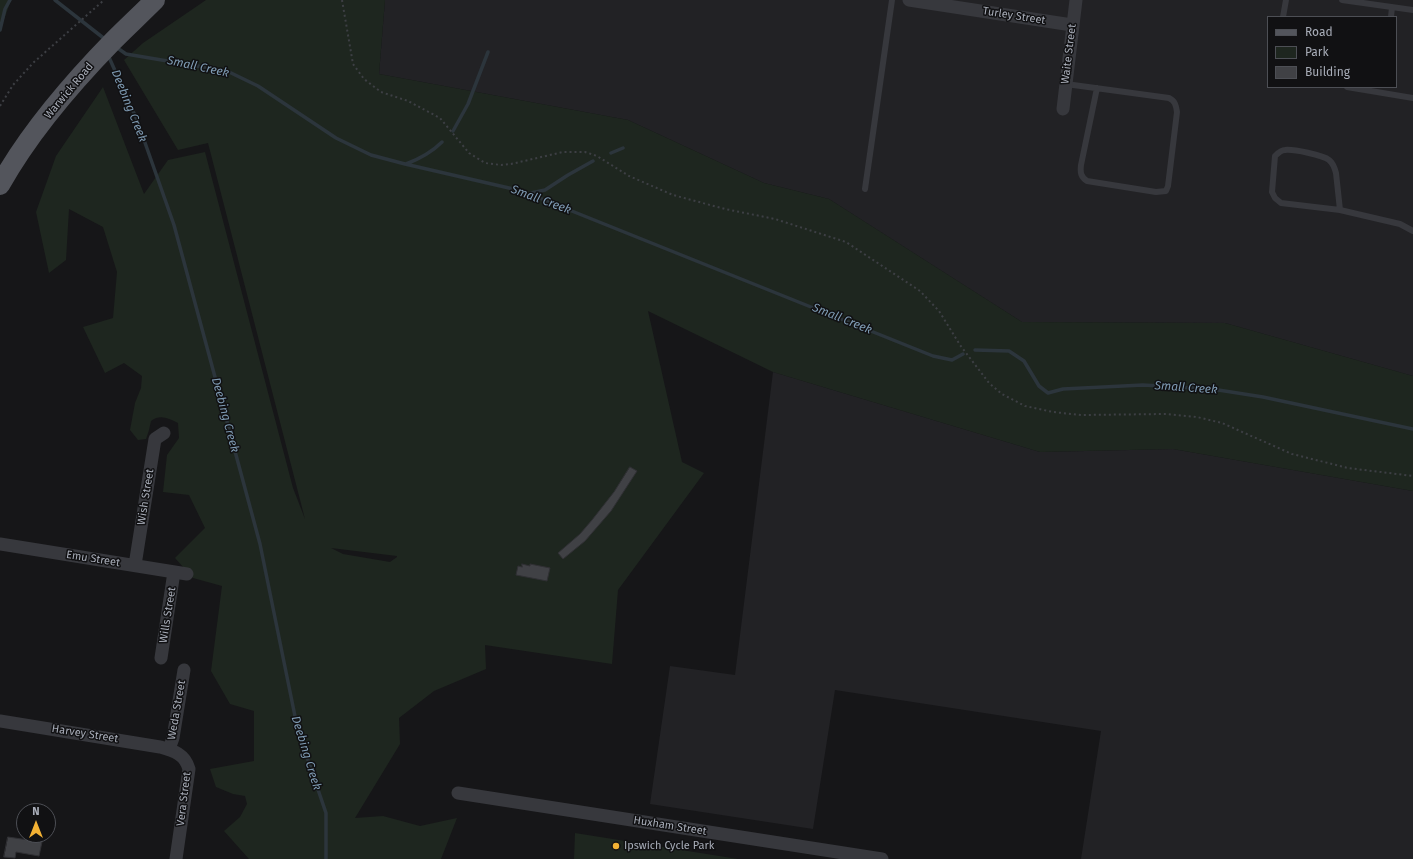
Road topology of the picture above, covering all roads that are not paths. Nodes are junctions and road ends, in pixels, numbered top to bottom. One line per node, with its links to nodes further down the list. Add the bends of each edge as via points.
1 (892, 0): 19 (lane)
2 (909, 0): 11 (street, Turley Street)
3 (1076, 0): 11 (street, Waite Street)
4 (1286, 0): 9 (lane)
5 (1342, 0): 7 (lane)
6 (154, 2): 18 (main road, Warwick Road, via 66,91 37,129)
7 (1392, 7): 8 (lane); 10 (lane)
8 (1413, 10)
9 (1283, 16)
10 (1391, 16)
11 (1072, 25): 12 (street, Waite Street)
12 (1066, 84): 13 (lane); 17 (street, Waite Street)
13 (1096, 88): 13 (lane, via 1174,100 1177,112 1166,191 1141,190 1087,181 1082,177 1081,165)
14 (1358, 88): 15 (lane)
15 (1379, 90): 16 (lane)
16 (1413, 98)
17 (1063, 109)
18 (0, 186)
19 (865, 189)
20 (1340, 210): 20 (lane, via 1281,203 1272,192 1275,156 1285,150 1320,155 1330,160 1335,169); 21 (lane, via 1400,224)
21 (1413, 231)
22 (164, 433): 24 (street, Wish Street, via 155,439)
23 (0, 544): 24 (street, Emu Street)
24 (135, 565): 25 (street, Emu Street)
25 (181, 573): 26 (street, Wills Street)
26 (162, 658)
27 (184, 670): 29 (street, Weda Street)
28 (0, 721): 29 (street, Harvey Street)
29 (169, 749): 31 (street, Vera Street, via 187,761 189,769)
30 (458, 793): 32 (street, Huxham Street)
31 (176, 859)
32 (882, 859)

